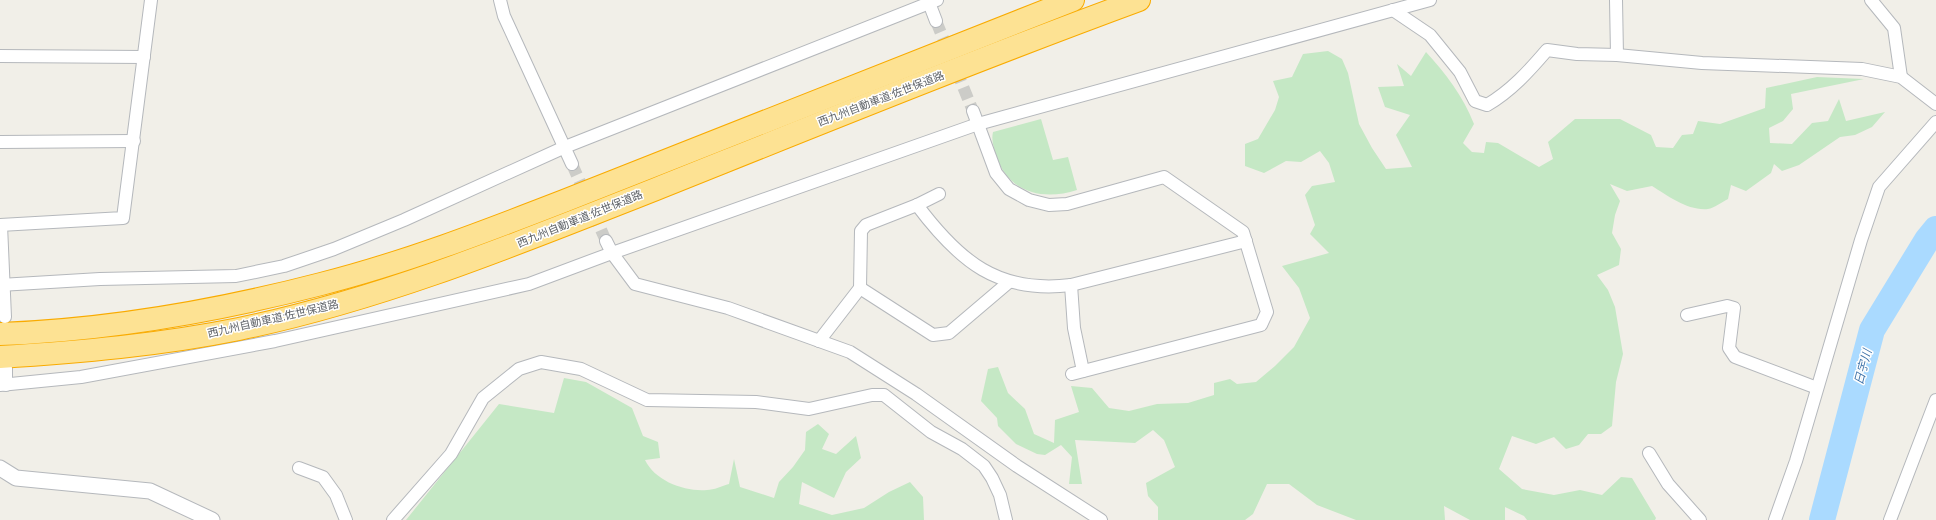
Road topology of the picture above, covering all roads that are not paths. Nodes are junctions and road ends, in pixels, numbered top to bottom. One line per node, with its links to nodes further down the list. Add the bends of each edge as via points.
1 (151, 0): 13 (street)
2 (500, 0): 21 (street, via 504,16)
3 (1073, 0): 34 (highway, 西九州自動車道;佐世保道路, via 564,201 401,260 322,284 185,313 102,325)
4 (1139, 0): 36 (highway, 西九州自動車道;佐世保道路, via 501,250 371,295 238,329 156,343)
5 (1430, 0): 9 (street)
6 (1616, 0): 11 (street)
7 (1871, 0): 14 (street, via 1894,28)
8 (931, 1): 10 (street); 21 (street)
9 (1393, 10): 11 (street, via 1430,35 1460,72 1475,101 1487,105 1522,78 1547,50 1577,54); 18 (street)
10 (936, 20)
11 (1617, 54): 14 (street, via 1702,63 1862,69)
12 (0, 56): 13 (street)
13 (144, 57): 19 (street)
14 (1901, 77): 15 (street)
15 (1936, 104)
16 (973, 111): 18 (street)
17 (1936, 122): 38 (street, via 1879,187)
18 (978, 124): 27 (street, via 996,173 1009,189 1029,200 1049,205 1067,204 1164,177 1243,232); 28 (street)
19 (134, 141): 20 (street); 25 (street, via 123,218)
20 (0, 142)
21 (565, 147): 22 (street); 30 (street, via 404,220 334,249 284,266 236,276 100,279)
22 (572, 164)
23 (939, 194): 24 (street)
24 (917, 205): 29 (street, via 938,233 960,255 982,270); 32 (street, via 866,225 862,231)
25 (0, 225): 30 (street)
26 (606, 241): 28 (street)
27 (1246, 241): 31 (street); 31 (street, via 1267,312 1261,325 1078,372)
28 (612, 253): 35 (street, via 635,284 728,308); 37 (street, via 529,284 275,341 81,377)
29 (1009, 282): 31 (street, via 1051,287); 32 (street, via 949,333 933,335)
30 (2, 285): 34 (street)
31 (1071, 285)
32 (860, 288): 35 (street)
33 (1687, 315): 38 (street, via 1727,306 1734,308 1730,348 1735,357)
34 (2, 326)
35 (819, 341): 47 (street, via 850,352)
36 (3, 363): 37 (street)
37 (3, 385)
38 (1817, 388): 49 (street)
39 (1936, 400): 50 (street)
40 (1649, 453): 48 (street, via 1668,484)
41 (0, 468): 43 (street, via 16,478 150,491)
42 (299, 468): 44 (street, via 323,477 336,495)
43 (212, 520)
44 (346, 520)
45 (393, 520): 46 (street, via 451,454 483,398 519,369 541,362 581,369 647,400 756,402 809,409 872,395 884,395 931,432 962,449 984,466 1000,495)
46 (1006, 520)
47 (1101, 520)
48 (1700, 520)
49 (1775, 520)
50 (1890, 520)

